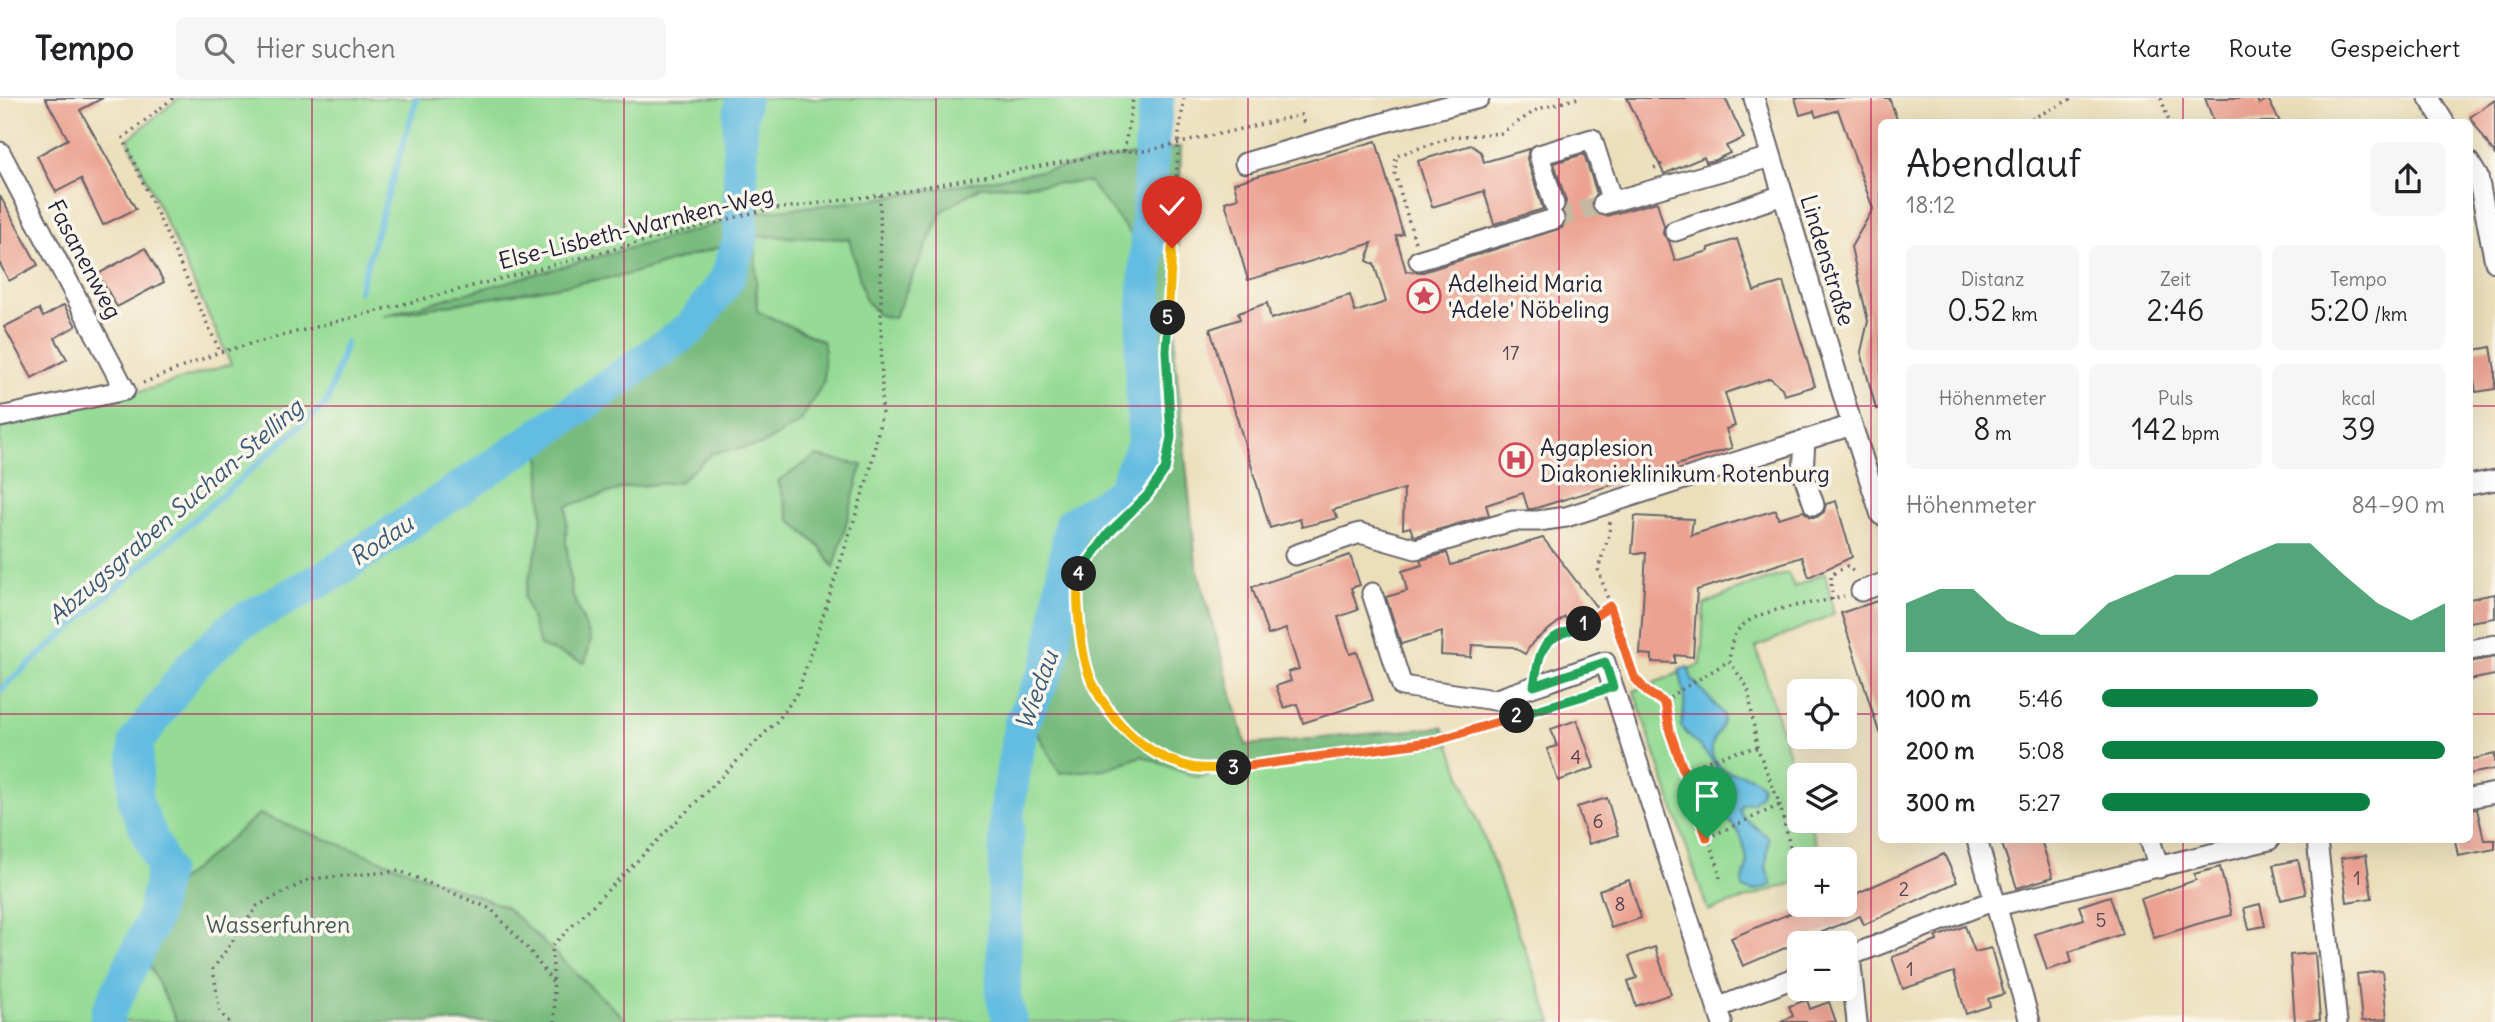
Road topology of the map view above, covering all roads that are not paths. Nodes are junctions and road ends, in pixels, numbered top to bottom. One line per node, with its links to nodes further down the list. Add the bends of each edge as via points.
1 (1479, 98): 7 (street)
2 (1754, 98): 6 (street, Lindenstraße)
3 (2429, 98): 4 (street)
4 (2442, 119)
5 (0, 152): 13 (street, Fasanenweg, via 125,390)
6 (1771, 157): 9 (street, Lindenstraße); 11 (street, via 1607,203 1592,139 1539,155 1554,211)
7 (1245, 163)
8 (2481, 170): 12 (street)
9 (1783, 195): 10 (street); 14 (street, Lindenstraße)
10 (1675, 231)
11 (1419, 260)
12 (2495, 262)
13 (0, 416)
14 (1852, 425): 15 (street); 19 (street, Lindenstraße)
15 (1805, 440): 18 (street, via 1803,473); 20 (street, via 1566,517 1512,521 1416,549 1360,533)
16 (2495, 480): 17 (street)
17 (2473, 484)
18 (1814, 505)
19 (1878, 506)
20 (1295, 555)
21 (1878, 585): 22 (street)
22 (1860, 592)
23 (1372, 593): 37 (street, via 1402,686 1494,700 1605,662)
24 (2495, 645): 25 (street)
25 (2473, 649)
26 (2495, 793): 27 (street)
27 (2473, 797)
28 (1978, 843): 33 (street)
29 (2151, 843): 32 (street)
30 (2257, 843): 32 (street)
31 (2317, 843): 40 (street)
32 (2158, 868): 33 (street)
33 (1995, 903): 34 (street); 39 (street)
34 (1857, 953)
35 (1787, 982): 37 (street)
36 (1854, 1001): 38 (street)
37 (1719, 1015)
38 (1857, 1022)
39 (2030, 1022)
40 (2337, 1022)

